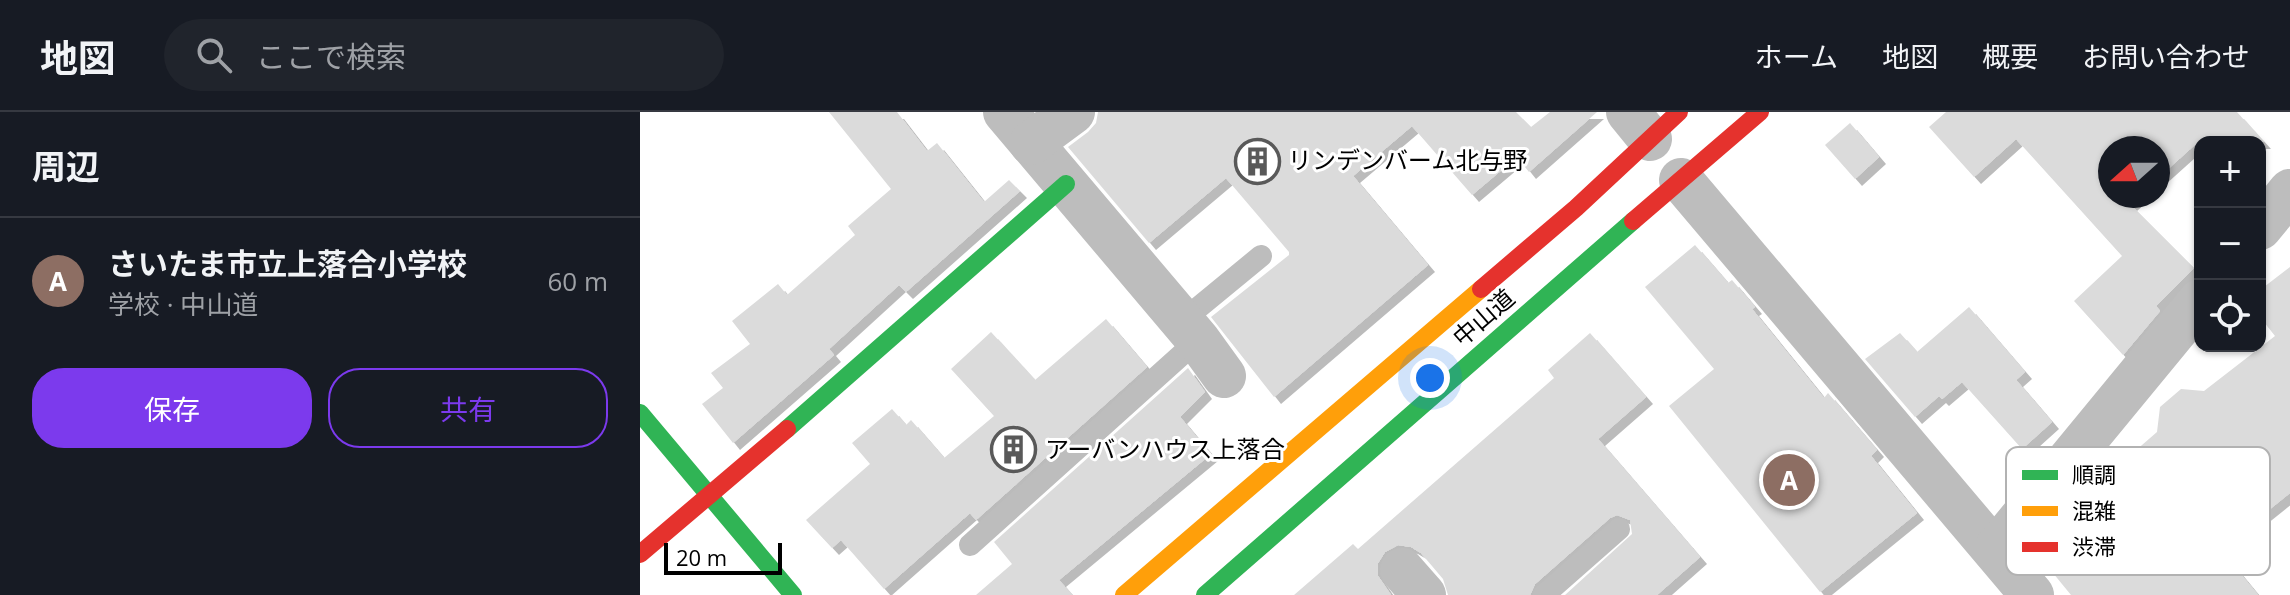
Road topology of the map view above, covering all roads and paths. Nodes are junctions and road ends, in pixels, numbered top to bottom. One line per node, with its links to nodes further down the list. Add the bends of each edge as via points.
1 (1073, 112): 4 (street)
2 (1760, 112): 5 (main road, 中山道)
3 (1652, 121): 24 (main road, 中山道, via 1564,218)
4 (1018, 128): 6 (street)
5 (1681, 180): 19 (street); 25 (main road, 中山道)
6 (1066, 184): 11 (street); 15 (main road)
7 (2290, 191): 8 (street)
8 (2266, 221)
9 (1261, 256): 11 (lane)
10 (2194, 308): 14 (street)
11 (1190, 330): 12 (street); 18 (lane)
12 (1224, 376)
13 (640, 413): 15 (main road)
14 (2080, 447)
15 (710, 497): 20 (main road); 23 (main road)
16 (1619, 529): 26 (lane)
17 (2006, 537): 19 (street)
18 (970, 545)
19 (1995, 550): 21 (street)
20 (640, 554)
21 (2006, 563)
22 (2016, 575): 27 (street)
23 (793, 595)
24 (1124, 595)
25 (1205, 595)
26 (1544, 595)
27 (2032, 595)

